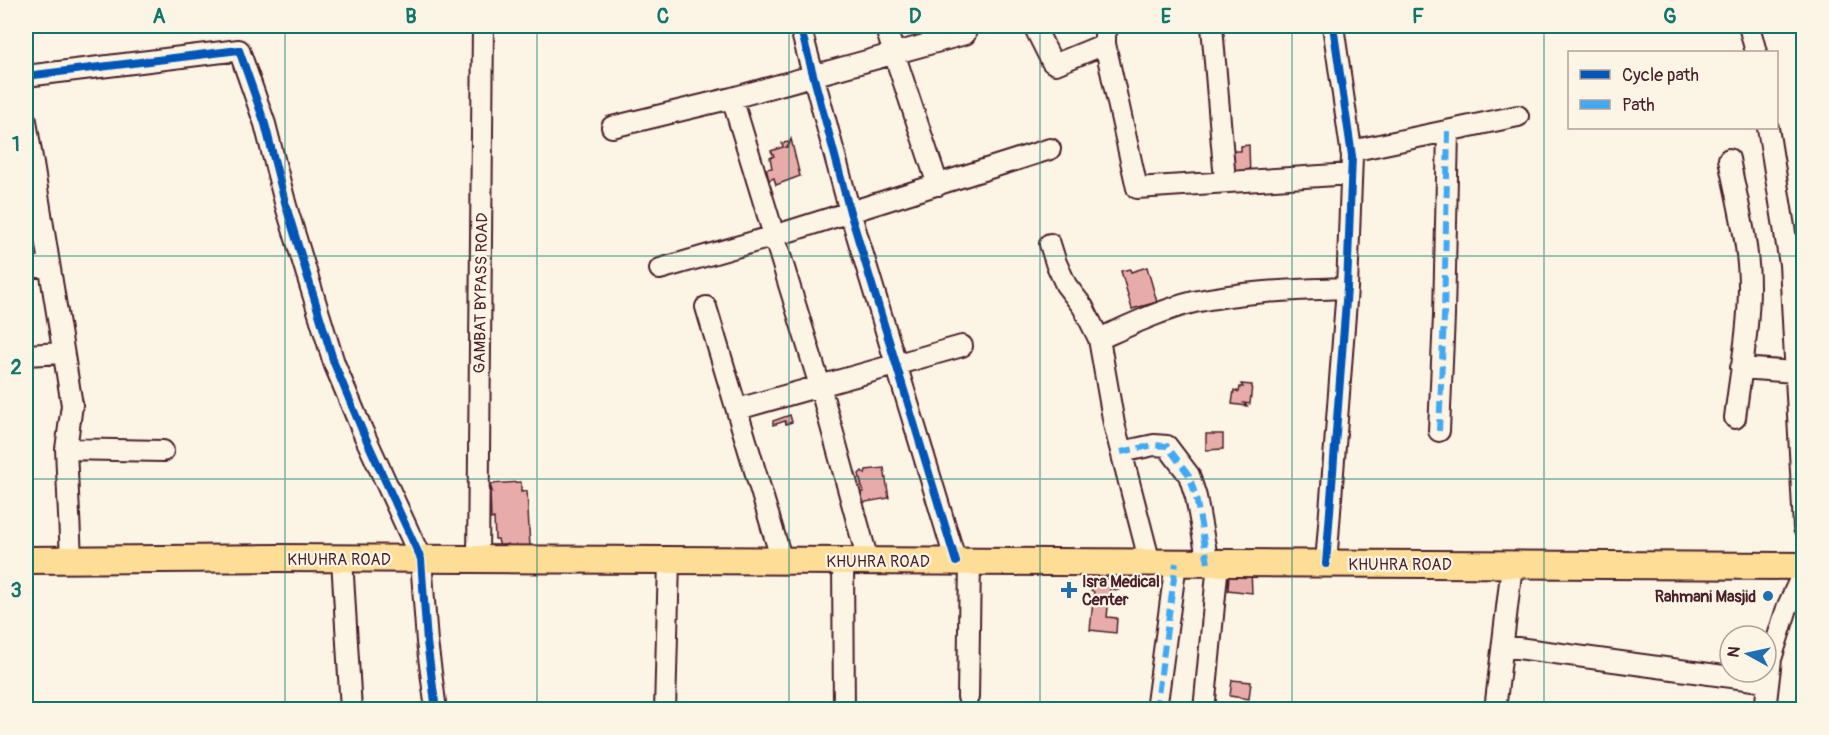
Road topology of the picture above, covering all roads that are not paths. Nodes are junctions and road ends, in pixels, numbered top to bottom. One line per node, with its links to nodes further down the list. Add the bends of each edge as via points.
1 (483, 26): 53 (street, GAMBAT BYPASS ROAD)
2 (800, 26): 12 (street)
3 (885, 26): 11 (street)
4 (1034, 26): 9 (street, via 1056,64)
5 (1212, 26): 24 (street)
6 (1333, 26): 21 (street)
7 (1749, 26): 10 (street)
8 (965, 34): 11 (street)
9 (1107, 35): 24 (street, via 1137,188)
10 (1756, 51)
11 (894, 54): 12 (street); 25 (street)
12 (814, 75): 14 (street); 26 (street)
13 (26, 76): 51 (street, via 239,50 265,124 334,363)
14 (732, 98): 16 (street); 27 (street)
15 (1518, 116): 18 (street)
16 (612, 127)
17 (1768, 129): 40 (street, via 1790,264)
18 (1448, 131): 21 (street); 44 (street)
19 (27, 133): 29 (street)
20 (1050, 149): 25 (street)
21 (1352, 151): 23 (street)
22 (1729, 159): 39 (street, via 1742,221 1749,285)
23 (1351, 174): 24 (street); 32 (street)
24 (1226, 181)
25 (938, 185): 26 (street)
26 (850, 212): 27 (street); 38 (street)
27 (774, 236): 31 (street); 41 (street)
28 (1050, 244): 34 (street, via 1066,285 1083,307)
29 (49, 265): 30 (street); 36 (street)
30 (26, 268)
31 (660, 269)
32 (1347, 288): 34 (street, via 1247,293 1194,302); 61 (street)
33 (706, 307): 42 (street)
34 (1099, 339): 47 (street)
35 (962, 346): 38 (street)
36 (63, 353): 37 (street); 45 (street, via 72,405)
37 (26, 355)
38 (897, 364): 41 (street); 57 (street)
39 (1741, 368): 40 (street); 43 (street)
40 (1796, 372): 48 (street)
41 (820, 386): 42 (street); 56 (street)
42 (738, 409): 55 (street)
43 (1735, 418)
44 (1439, 431)
45 (66, 449): 46 (street); 49 (street)
46 (163, 451)
47 (1121, 452): 58 (street); 60 (street, via 1167,446 1184,466)
48 (1803, 528)
49 (71, 559): 50 (main road, KHUHRA ROAD); 52 (main road, KHUHRA ROAD)
50 (342, 559): 51 (main road, KHUHRA ROAD); 70 (street)
51 (421, 559): 53 (main road, KHUHRA ROAD); 71 (street)
52 (26, 560)
53 (478, 560): 54 (main road, KHUHRA ROAD)
54 (669, 561): 55 (main road, KHUHRA ROAD); 72 (street)
55 (782, 561): 56 (main road, KHUHRA ROAD)
56 (856, 561): 57 (main road, KHUHRA ROAD); 73 (street)
57 (962, 562): 58 (main road, KHUHRA ROAD); 69 (street)
58 (1150, 563): 59 (main road, KHUHRA ROAD)
59 (1176, 563): 60 (main road, KHUHRA ROAD); 74 (street)
60 (1213, 563): 61 (main road, KHUHRA ROAD); 75 (street)
61 (1326, 564): 62 (main road, KHUHRA ROAD)
62 (1512, 564): 63 (main road, KHUHRA ROAD); 66 (street)
63 (1803, 566)
64 (1803, 571): 65 (street)
65 (1778, 637)
66 (1503, 646): 67 (street); 76 (street)
67 (1718, 675)
68 (1768, 684): 77 (street)
69 (969, 697)
70 (351, 710)
71 (436, 710)
72 (665, 710)
73 (844, 710)
74 (1156, 710)
75 (1204, 710)
76 (1495, 710)
77 (1765, 710)

